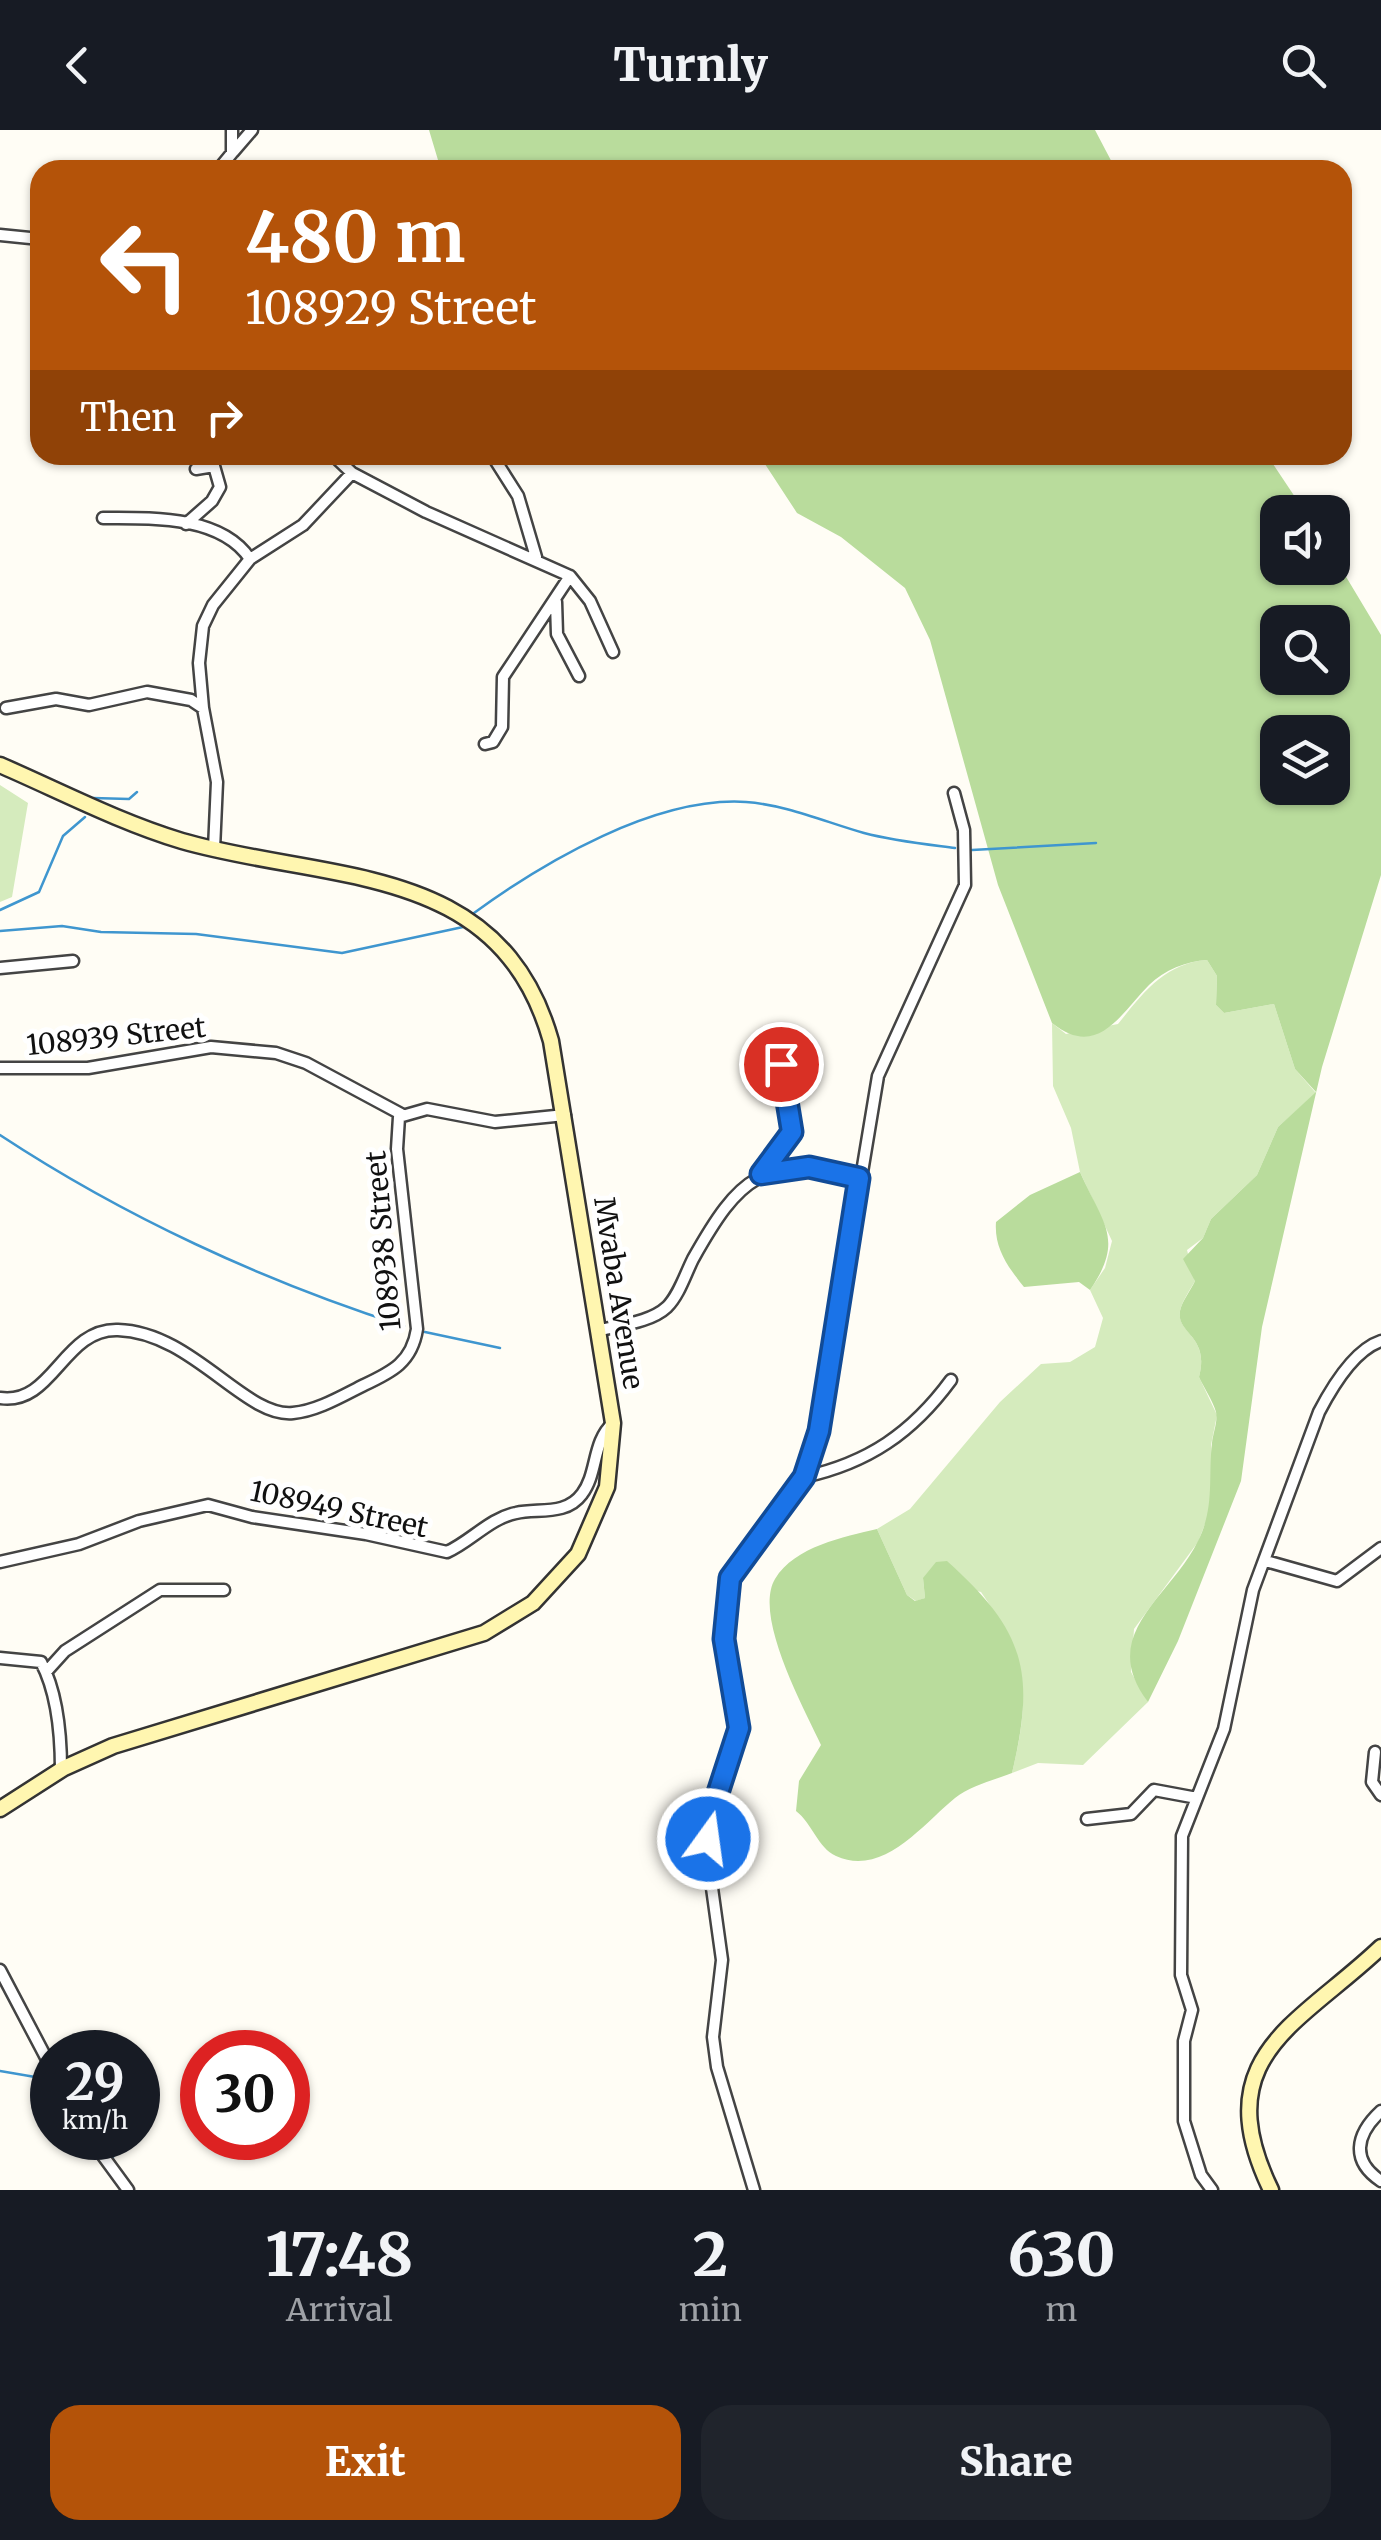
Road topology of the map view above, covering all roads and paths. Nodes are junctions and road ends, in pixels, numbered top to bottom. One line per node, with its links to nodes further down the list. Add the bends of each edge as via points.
1 (252, 130): 3 (street)
2 (230, 132): 3 (street)
3 (232, 152): 4 (street)
4 (226, 160)
5 (0, 235): 6 (street)
6 (30, 238)
7 (344, 465): 10 (street)
8 (498, 465): 13 (street, via 518,496)
9 (196, 469): 12 (street, via 214,466 220,486)
10 (352, 473): 13 (street); 14 (street, via 303,526)
11 (103, 518): 12 (street)
12 (186, 524): 14 (street, via 236,542)
13 (536, 557): 15 (street)
14 (250, 559): 20 (street, via 203,626)
15 (570, 576): 16 (street); 17 (street, via 590,601)
16 (557, 596): 18 (street, via 557,634); 21 (street, via 502,677 502,727)
17 (613, 652)
18 (579, 676)
19 (6, 708): 20 (street, via 56,699 88,705 147,692)
20 (203, 708): 24 (street, via 216,772)
21 (485, 744)
22 (0, 764): 24 (street, Mvaba Avenue, via 130,823)
23 (954, 793): 32 (street, via 964,830 966,885 878,1076)
24 (214, 849): 30 (street, Mvaba Avenue, via 393,884 468,919 504,951 540,1006)
25 (73, 961): 26 (street)
26 (0, 968)
27 (777, 1044): 31 (street, via 793,1124)
28 (0, 1068): 29 (street, 108939 Street, via 88,1068 210,1047 276,1053)
29 (402, 1114): 30 (street, 108938 Street, via 427,1109 495,1122); 36 (street, 108938 Street, via 396,1149 417,1328 401,1366 334,1399 286,1413 251,1399 178,1346 115,1329 76,1343 22,1397)
30 (565, 1115): 33 (street, Mvaba Avenue)
31 (761, 1174): 32 (street, via 809,1167); 33 (street, via 732,1197 668,1305)
32 (859, 1178): 38 (street, via 827,1396)
33 (601, 1330): 37 (street, Mvaba Avenue)
34 (1381, 1342): 40 (street, via 1368,1346 1325,1399)
35 (950, 1380): 38 (street, via 885,1448)
36 (0, 1398)
37 (614, 1423): 41 (street, 108949 Street, via 602,1435 576,1501 556,1510 509,1514 447,1552 208,1505); 46 (street, Mvaba Avenue, via 607,1487 590,1534 562,1576 512,1618 454,1644 129,1741)
38 (804, 1477): 58 (street, via 730,1578 724,1639 739,1728 708,1839 722,1960 716,2062)
39 (1381, 1548): 40 (street, via 1337,1581)
40 (1266, 1561): 48 (street, via 1224,1729)
41 (0, 1562)
42 (224, 1590): 44 (street, via 160,1590 65,1651)
43 (0, 1658): 44 (street, via 40,1662)
44 (46, 1672): 46 (street, via 62,1736)
45 (1376, 1752): 47 (street, via 1372,1782)
46 (61, 1770): 49 (street, Mvaba Avenue)
47 (1381, 1795)
48 (1197, 1798): 50 (street, via 1154,1790 1131,1814); 59 (street, via 1180,1856 1182,1976 1192,2010 1183,2097 1192,2152)
49 (0, 1809)
50 (1087, 1819)
51 (1381, 1947): 60 (street, via 1286,2026 1263,2059 1252,2091 1250,2130)
52 (0, 1970): 53 (street)
53 (32, 2030)
54 (1381, 2112): 56 (street, via 1358,2152 1364,2168)
55 (106, 2160): 57 (street)
56 (1381, 2181)
57 (128, 2190)
58 (754, 2190)
59 (1212, 2190)
60 (1271, 2190)

